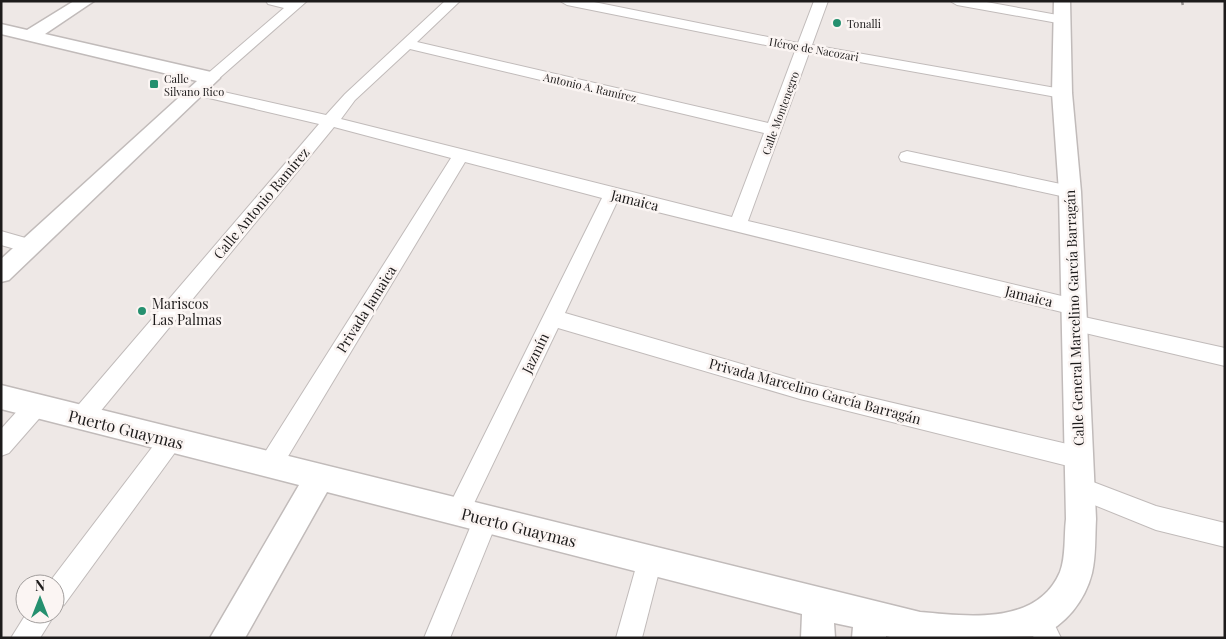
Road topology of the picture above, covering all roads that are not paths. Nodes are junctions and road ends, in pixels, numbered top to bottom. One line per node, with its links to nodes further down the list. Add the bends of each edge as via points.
1 (86, 1): 10 (street)
2 (273, 1): 7 (street)
3 (453, 1): 11 (street, Calle Antonio Ramírez)
4 (567, 1): 12 (street, Héroe de Nacozari)
5 (821, 1): 12 (street, Calle Montenegro)
6 (957, 1): 8 (street)
7 (298, 3): 13 (street)
8 (1063, 11): 14 (street, Calle General Marcelino García Barragán)
9 (1, 29): 10 (street, Jamaica)
10 (31, 35): 13 (street, Jamaica)
11 (407, 44): 15 (street, Calle Antonio Ramírez); 16 (street, Antonio A. Ramírez)
12 (803, 48): 14 (street, Héroe de Nacozari); 16 (street, Calle Montenegro)
13 (204, 85): 15 (street, Jamaica); 23 (street)
14 (1062, 93): 19 (street, Calle General Marcelino García Barragán)
15 (330, 121): 17 (street, Jamaica); 30 (street, Calle Antonio Ramírez)
16 (774, 130): 21 (street, Calle Montenegro)
17 (462, 154): 20 (street, Jamaica); 34 (street, Privada Jamaica)
18 (907, 156): 19 (street)
19 (1070, 192): 25 (street, Calle General Marcelino García Barragán)
20 (612, 195): 21 (street, Jamaica); 26 (street, Jazmín)
21 (738, 225): 25 (street, Jamaica)
22 (1, 238): 23 (street)
23 (29, 246): 24 (street)
24 (1, 273)
25 (1074, 315): 27 (street, Jamaica); 33 (street, Calle General Marcelino García Barragán)
26 (552, 318): 33 (street, Privada Marcelino García Barragán, via 800,390); 37 (street, Jazmín)
27 (1225, 358)
28 (1, 397): 29 (street, Puerto Guaymas)
29 (36, 406): 30 (street, Puerto Guaymas); 32 (street)
30 (82, 418): 31 (street, Puerto Guaymas)
31 (171, 440): 34 (street, Puerto Guaymas); 40 (street)
32 (1, 446)
33 (1080, 458): 36 (street, Calle General Marcelino García Barragán)
34 (270, 465): 35 (street, Puerto Guaymas)
35 (320, 477): 37 (street, Puerto Guaymas); 47 (street)
36 (1080, 488): 38 (street, via 1156,518); 44 (street, Calle General Marcelino García Barragán, via 1076,573)
37 (472, 515): 39 (street, Puerto Guaymas); 48 (street, Jazmín)
38 (1225, 535)
39 (650, 560): 41 (street, Puerto Guaymas); 49 (street)
40 (65, 583)
41 (818, 601): 43 (street, Puerto Guaymas); 50 (street)
42 (34, 624): 46 (street)
43 (870, 626): 45 (street, Puerto Guaymas)
44 (1043, 629): 45 (street, Puerto Guaymas, via 1010,628 971,634)
45 (920, 633)
46 (24, 638)
47 (226, 638)
48 (436, 638)
49 (629, 638)
50 (818, 638)

